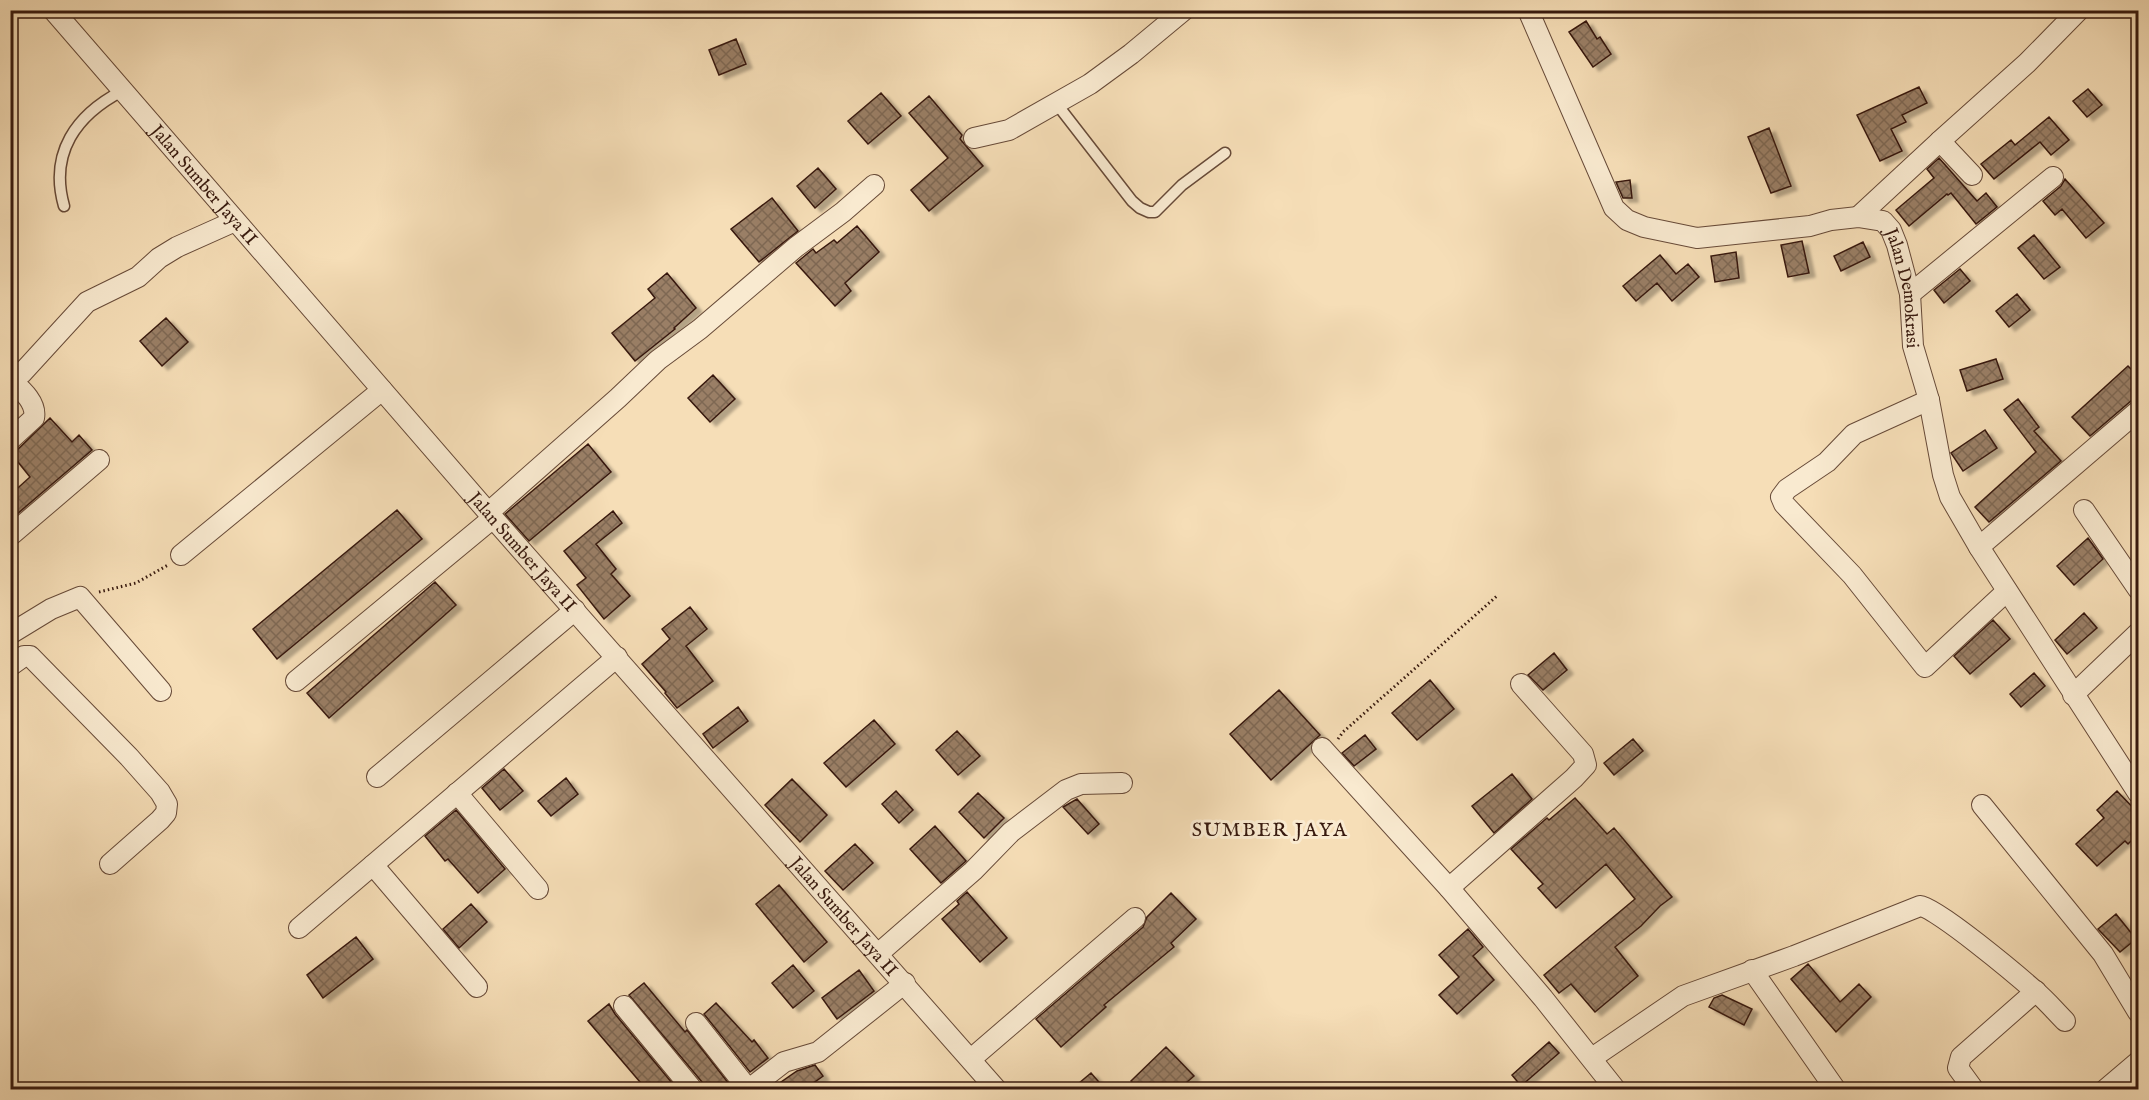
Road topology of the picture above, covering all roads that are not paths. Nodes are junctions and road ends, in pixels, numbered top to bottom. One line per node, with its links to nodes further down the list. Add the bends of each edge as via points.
1 (52, 10): 5 (street, Jalan Sumber Jaya II)
2 (1184, 10): 6 (street, via 1108,72)
3 (1528, 10): 14 (street, Jalan Demokrasi, via 1614,208 1627,220 1697,238)
4 (2079, 10): 8 (street)
5 (122, 91): 13 (lane, via 102,101 69,137 59,168); 15 (street, Jalan Sumber Jaya II)
6 (1056, 104): 7 (street, via 1009,130); 9 (lane, via 1132,201 1149,212 1155,212)
7 (974, 138)
8 (1940, 141): 10 (street); 14 (street)
9 (1225, 153)
10 (1972, 175)
11 (2053, 177): 16 (street)
12 (874, 185): 24 (street, via 658,360)
13 (64, 206)
14 (1858, 217): 16 (street, Jalan Demokrasi, via 1883,221 1891,230)
15 (236, 221): 17 (street, via 177,247 138,277 87,302); 18 (street, Jalan Sumber Jaya II)
16 (1910, 294): 19 (street, Jalan Demokrasi, via 1913,346)
17 (11, 382): 21 (street, via 25,394 35,413)
18 (382, 390): 24 (street, Jalan Sumber Jaya II); 27 (street)
19 (1929, 400): 26 (street, Jalan Demokrasi, via 1950,497); 29 (street, via 1854,434 1815,471 1787,489 1782,497 1784,504 1852,575 1925,667)
20 (2139, 411): 26 (street)
21 (10, 440)
22 (99, 460): 25 (street)
23 (2084, 510): 28 (street)
24 (491, 515): 30 (street, Jalan Sumber Jaya II); 35 (street)
25 (10, 536)
26 (1979, 547): 29 (street, Jalan Demokrasi)
27 (181, 555)
28 (2139, 589)
29 (2007, 591): 38 (street, Jalan Demokrasi)
30 (575, 610): 33 (street, Jalan Sumber Jaya II); 40 (street)
31 (2139, 633): 38 (street)
32 (10, 634): 37 (street, via 80,597)
33 (617, 657): 42 (street); 51 (street, Jalan Sumber Jaya II)
34 (10, 666): 45 (street, via 30,656 129,757 167,804 160,820)
35 (296, 681)
36 (1521, 684): 47 (street, via 1583,754 1586,765)
37 (160, 691)
38 (2073, 695): 43 (street, Jalan Demokrasi)
39 (1325, 751): 47 (street)
40 (377, 777)
41 (1122, 783): 51 (street, via 1081,784 1058,795 1011,832 973,871)
42 (457, 793): 46 (street); 48 (street)
43 (2139, 793)
44 (1982, 805): 57 (street, via 2103,954)
45 (110, 864)
46 (373, 865): 50 (street); 54 (street)
47 (1449, 888): 60 (street)
48 (538, 889)
49 (1135, 918): 61 (street)
50 (299, 928)
51 (879, 953): 53 (street, Jalan Sumber Jaya II)
52 (1752, 970): 55 (street, via 1909,909 1926,906); 60 (street, via 1683,996); 67 (street)
53 (905, 983): 61 (street, Jalan Sumber Jaya II); 64 (street, via 818,1052 784,1062)
54 (477, 987)
55 (2036, 991): 58 (street); 68 (street, via 1961,1057 1958,1068)
56 (624, 1006): 63 (street)
57 (2139, 1012)
58 (2065, 1021)
59 (696, 1023): 64 (street)
60 (1592, 1058): 66 (street)
61 (970, 1059): 65 (street, Jalan Sumber Jaya II)
62 (2136, 1070): 69 (street)
63 (693, 1089)
64 (748, 1089)
65 (997, 1089)
66 (1616, 1089)
67 (1836, 1089)
68 (1974, 1089)
69 (2105, 1089)

